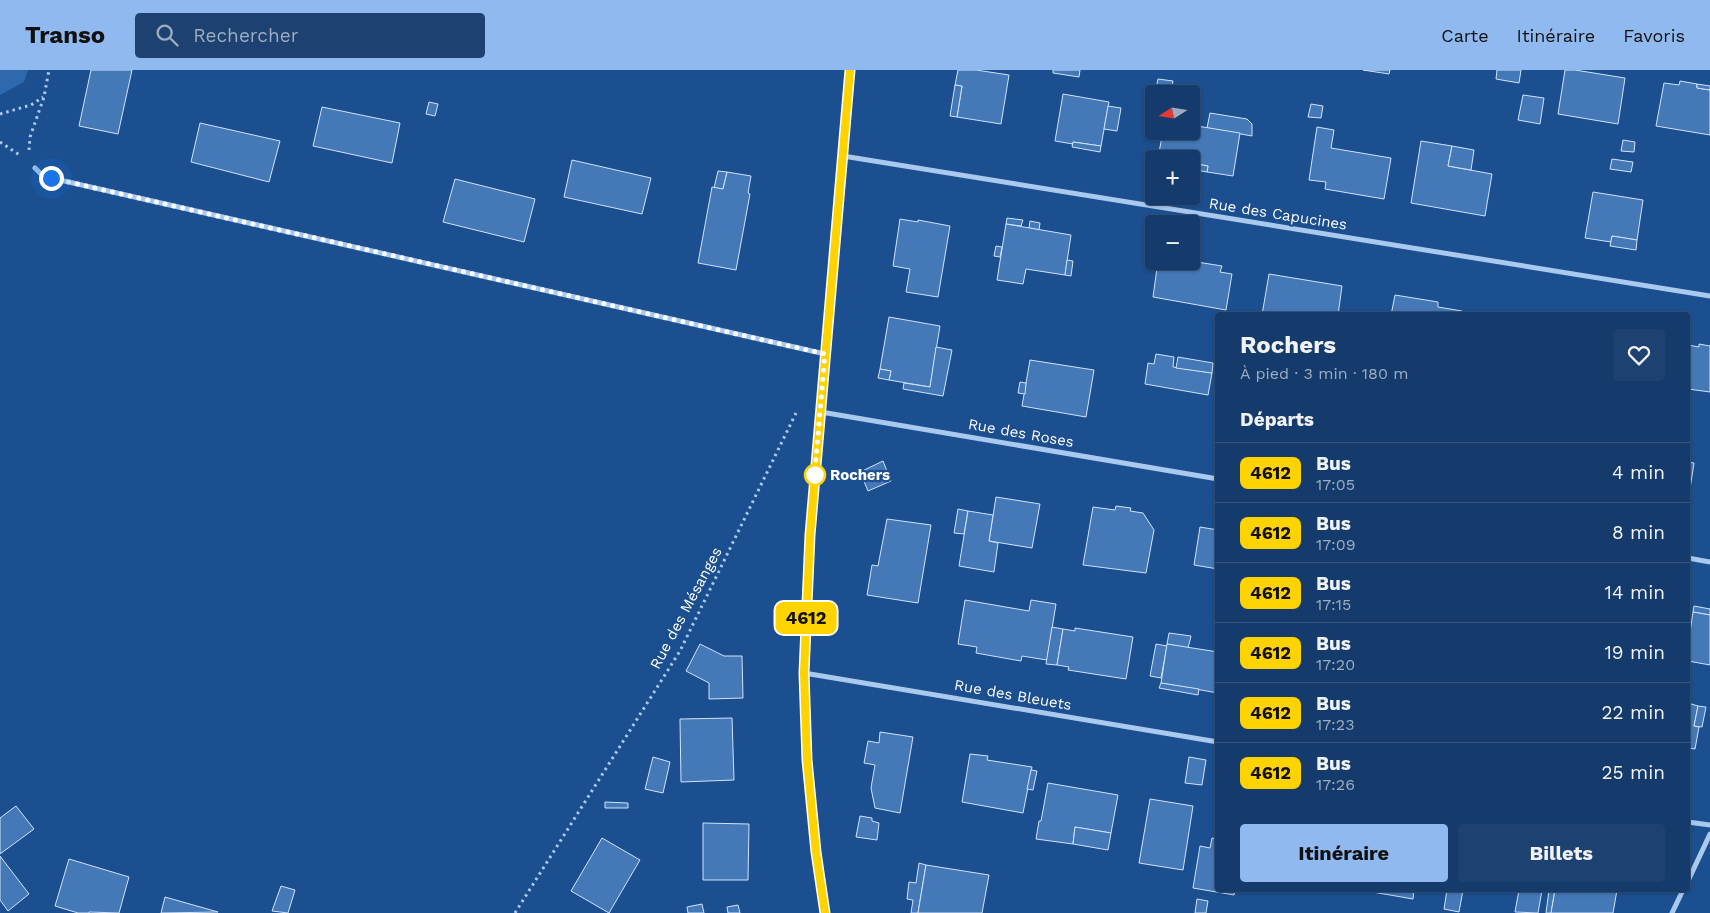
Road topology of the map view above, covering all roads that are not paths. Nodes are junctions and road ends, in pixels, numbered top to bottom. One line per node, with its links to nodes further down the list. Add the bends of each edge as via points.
1 (850, 70): 2 (street)
2 (843, 156): 4 (street, Rue des Capucines); 5 (street)
3 (35, 168): 5 (street, via 51,178)
4 (1710, 296)
5 (825, 354): 6 (street)
6 (821, 412): 7 (street, Rue des Roses); 10 (street, via 810,535)
7 (1215, 478)
8 (1690, 558): 9 (street)
9 (1710, 562)
10 (804, 673): 11 (street, Rue des Bleuets); 17 (street, via 807,760)
11 (1215, 742)
12 (1690, 822): 13 (street)
13 (1710, 825)
14 (1710, 834): 15 (street)
15 (1690, 877)
16 (1682, 892): 18 (street)
17 (825, 913)
18 (1672, 913)

